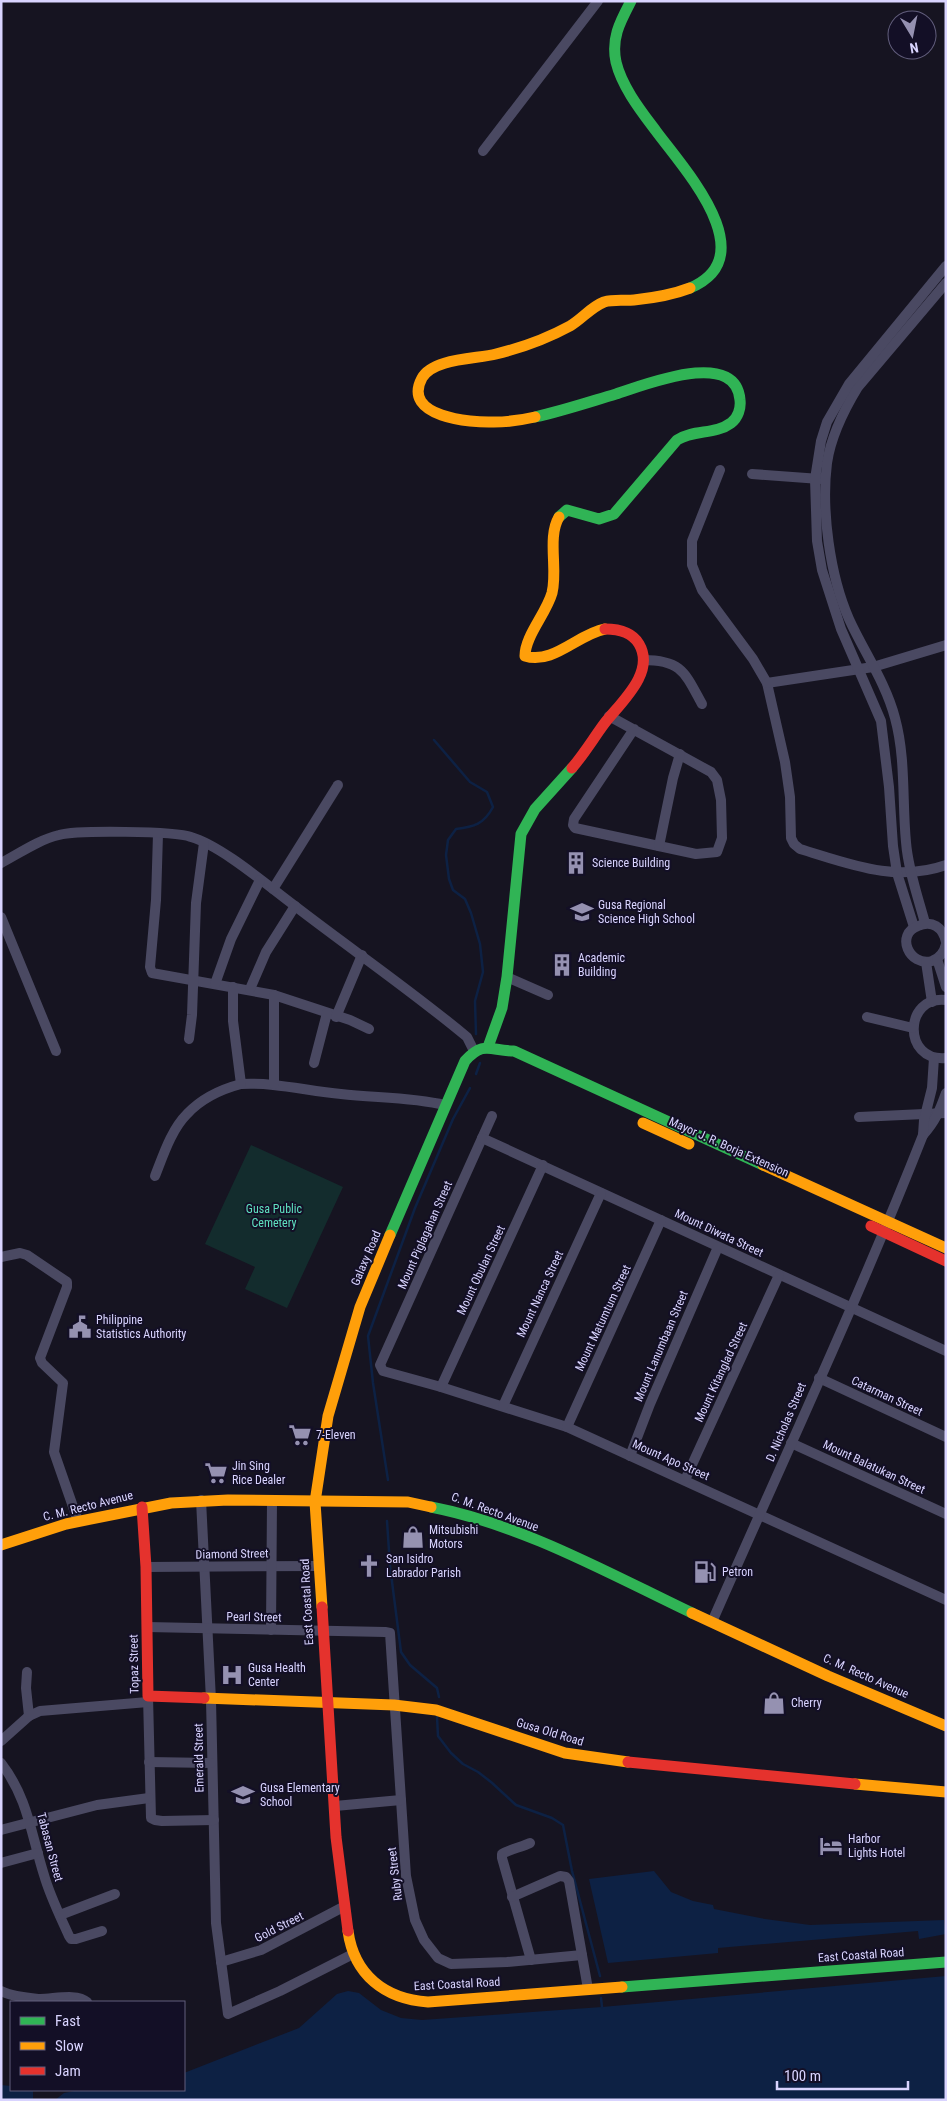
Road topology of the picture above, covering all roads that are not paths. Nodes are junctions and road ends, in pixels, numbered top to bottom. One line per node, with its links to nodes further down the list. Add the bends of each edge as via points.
1 (598, 1): 3 (street)
2 (631, 1): 13 (main road, via 614,40 620,70 642,112 709,204 720,237 721,249 716,267 706,280 688,288 654,297 599,303 569,326 534,341 504,352 436,367 422,378 419,395 425,407 433,412 487,423 548,414 651,382 682,376 713,373 723,375 733,383 740,401 739,412 732,422 717,429 685,433 609,517 599,519 567,510 555,524 553,594 525,648 525,656 532,660 541,658 593,632 614,627 634,637)
3 (483, 150)
4 (946, 266): 6 (street)
5 (946, 283): 7 (street)
6 (870, 356): 7 (street); 10 (street, via 827,422)
7 (880, 363): 11 (street, via 858,387 848,404 832,443)
8 (720, 470): 16 (street, via 692,541 692,565 702,590 753,659)
9 (752, 474): 10 (street)
10 (815, 479): 11 (street); 15 (street, via 817,541 822,570 841,629)
11 (826, 479): 14 (street, via 826,516 838,587)
12 (946, 645): 14 (street)
13 (643, 660): 17 (street, via 661,660 676,666 686,674); 18 (main road, via 639,678)
14 (873, 666): 15 (street); 28 (street, via 885,689 899,735 906,844)
15 (859, 668): 16 (street); 27 (street, via 884,733)
16 (766, 683): 27 (street, via 785,762 794,844 800,849 860,867)
17 (702, 704)
18 (609, 716): 19 (street); 39 (main road, via 575,764 534,810 522,830)
19 (634, 729): 20 (street); 24 (street, via 573,825)
20 (680, 754): 24 (street); 24 (street, via 711,772 717,780 722,800 722,838 717,852 711,854)
21 (338, 785): 30 (street)
22 (158, 834): 23 (street, via 191,837); 25 (street, via 60,834); 40 (street, via 151,971 156,975)
23 (204, 843): 29 (street); 40 (street, via 196,903)
24 (659, 846)
25 (1, 863)
26 (946, 864): 28 (street)
27 (897, 873): 28 (street); 34 (street)
28 (912, 873): 33 (street)
29 (260, 880): 30 (street); 41 (street, via 231,939)
30 (274, 889): 31 (street)
31 (295, 906): 36 (street); 44 (street, via 266,952)
32 (1, 917): 55 (street)
33 (925, 923): 34 (street); 35 (street, via 938,926)
34 (914, 927): 38 (street, via 907,937 907,949 914,959)
35 (946, 943): 37 (street)
36 (362, 955): 49 (street); 56 (street, via 467,1037)
37 (937, 959): 38 (street); 43 (street)
38 (926, 962): 48 (street)
39 (507, 978): 46 (street); 54 (main road, via 502,1008)
40 (193, 981): 41 (street); 53 (street)
41 (215, 984): 42 (street)
42 (233, 986): 44 (street); 60 (street, via 233,1021)
43 (946, 987)
44 (250, 989): 45 (street)
45 (274, 995): 49 (street); 61 (street)
46 (548, 995)
47 (946, 1000): 48 (street)
48 (932, 1002): 51 (street, via 918,1012)
49 (332, 1015): 52 (street); 59 (street)
50 (867, 1017): 51 (street)
51 (913, 1028): 57 (street, via 918,1046)
52 (369, 1029)
53 (189, 1039)
54 (488, 1047): 56 (main road); 74 (main road, Mayor J. R. Borja Extension, via 504,1052 510,1060)
55 (56, 1051)
56 (474, 1051): 63 (main road, Galaxy Road, via 465,1061)
57 (934, 1058): 58 (street); 65 (street)
58 (946, 1058)
59 (314, 1063)
60 (241, 1084): 61 (street); 71 (street, via 219,1092 187,1114)
61 (274, 1084): 63 (street, via 339,1094 425,1100)
62 (946, 1093): 64 (street)
63 (445, 1105): 93 (main road, Galaxy Road, via 360,1307 328,1416)
64 (942, 1113): 65 (street); 68 (street)
65 (926, 1114): 67 (street); 68 (street)
66 (492, 1116): 69 (street, Mount Piglagahan Street)
67 (859, 1117)
68 (923, 1135): 74 (street, D. Nicholas Street)
69 (482, 1138): 70 (street, Mount Diwata Street); 82 (street, Mount Piglagahan Street)
70 (543, 1165): 72 (street, Mount Diwata Street); 84 (street, Mount Obulan Street)
71 (155, 1176)
72 (601, 1193): 73 (street, Mount Diwata Street); 85 (street, Mount Nanca Street)
73 (661, 1220): 75 (street, Mount Diwata Street); 86 (street, Mount Matumtum Street)
74 (886, 1227): 76 (main road, Mayor J. R. Borja Extension); 78 (main road, Mayor J. R. Borja Extension); 80 (street, D. Nicholas Street)
75 (718, 1247): 79 (street, Mount Diwata Street); 89 (street, Mount Lanumbaan Street)
76 (946, 1248)
77 (1, 1257): 97 (street, via 20,1253 28,1255 67,1282 40,1358 63,1383 54,1452)
78 (946, 1261)
79 (780, 1274): 80 (street, Mount Diwata Street); 90 (street, Mount Kitanglad Street)
80 (852, 1307): 81 (street, Mount Diwata Street); 83 (street, D. Nicholas Street)
81 (946, 1351)
82 (380, 1364): 84 (street, Mount Apo Street, via 383,1371)
83 (819, 1378): 87 (street, Catarman Street); 88 (street, D. Nicholas Street)
84 (441, 1387): 85 (street, Mount Apo Street)
85 (503, 1406): 86 (street, Mount Apo Street)
86 (566, 1427): 89 (street, Mount Apo Street)
87 (946, 1437)
88 (791, 1443): 95 (street, D. Nicholas Street); 96 (street, Mount Balatukan Street)
89 (630, 1456): 90 (street, Mount Apo Street)
90 (685, 1480): 95 (street, Mount Apo Street)
91 (201, 1500): 92 (main road, C. M. Recto Avenue); 94 (main road, C. M. Recto Avenue); 102 (street, Emerald Street)
92 (272, 1501): 93 (main road, C. M. Recto Avenue); 99 (street)
93 (315, 1502): 100 (main road, East Coastal Road); 104 (main road, C. M. Recto Avenue, via 408,1502 470,1515 550,1547)
94 (142, 1507): 97 (main road, C. M. Recto Avenue); 101 (main road, Topaz Street)
95 (760, 1514): 103 (street, Mount Apo Street); 104 (street, D. Nicholas Street)
96 (946, 1514)
97 (78, 1520): 98 (main road, C. M. Recto Avenue)
98 (1, 1545)
99 (270, 1566): 100 (street, Diamond Street); 102 (street, Diamond Street); 107 (street)
100 (318, 1566): 108 (main road, East Coastal Road)
101 (146, 1567): 102 (street, Diamond Street); 105 (main road, Topaz Street)
102 (204, 1567): 106 (street, Emerald Street)
103 (946, 1600)
104 (712, 1622): 116 (main road, C. M. Recto Avenue)
105 (147, 1628): 106 (street, Pearl Street); 111 (main road, Topaz Street)
106 (207, 1629): 107 (street, Pearl Street); 112 (street, Emerald Street)
107 (271, 1630): 108 (street, Pearl Street)
108 (322, 1630): 109 (street, Pearl Street); 113 (main road, East Coastal Road)
109 (390, 1633): 114 (street, Ruby Street)
110 (27, 1672): 115 (street)
111 (148, 1699): 112 (main road, Gusa Old Road); 115 (street, via 54,1709); 118 (street, Topaz Street)
112 (211, 1700): 113 (main road, Gusa Old Road); 119 (street, Emerald Street)
113 (326, 1702): 114 (main road, Gusa Old Road); 124 (main road, East Coastal Road)
114 (394, 1705): 121 (main road, Gusa Old Road, via 450,1713 565,1753 590,1758); 123 (street, Ruby Street)
115 (28, 1716): 117 (street)
116 (946, 1726)
117 (1, 1741)
118 (149, 1762): 119 (street); 122 (street, Topaz Street)
119 (211, 1763): 125 (street, Emerald Street)
120 (3, 1768): 126 (street, Tabasan Street, via 19,1790)
121 (946, 1792)
122 (149, 1798): 125 (street, Topaz Street, via 153,1820); 126 (street, via 97,1805)
123 (401, 1800): 124 (street); 138 (street, Ruby Street, via 406,1876 413,1914 432,1952 451,1964)
124 (335, 1806): 133 (main road, East Coastal Road)
125 (214, 1820): 139 (street, Emerald Street, via 216,1923)
126 (31, 1822): 127 (street); 129 (street, Tabasan Street)
127 (1, 1830)
128 (530, 1843): 132 (street, via 502,1854)
129 (38, 1853): 130 (street); 134 (street, Tabasan Street)
130 (1, 1863)
131 (115, 1894): 134 (street)
132 (512, 1897): 137 (street, via 553,1879 566,1877); 138 (street)
133 (345, 1906): 136 (main road, East Coastal Road); 139 (street, Gold Street, via 261,1950)
134 (60, 1915): 135 (street, Tabasan Street, via 71,1939)
135 (102, 1931)
136 (353, 1954): 139 (street, Emerald Street, via 228,2014); 141 (main road, East Coastal Road, via 376,1985 413,2002)
137 (582, 1955): 138 (street, Ruby Street); 141 (street)
138 (531, 1960)
139 (221, 1962)
140 (946, 1962): 141 (main road, East Coastal Road)
141 (588, 1989)
142 (1, 1991): 143 (street, via 40,1999)
143 (86, 2001)

